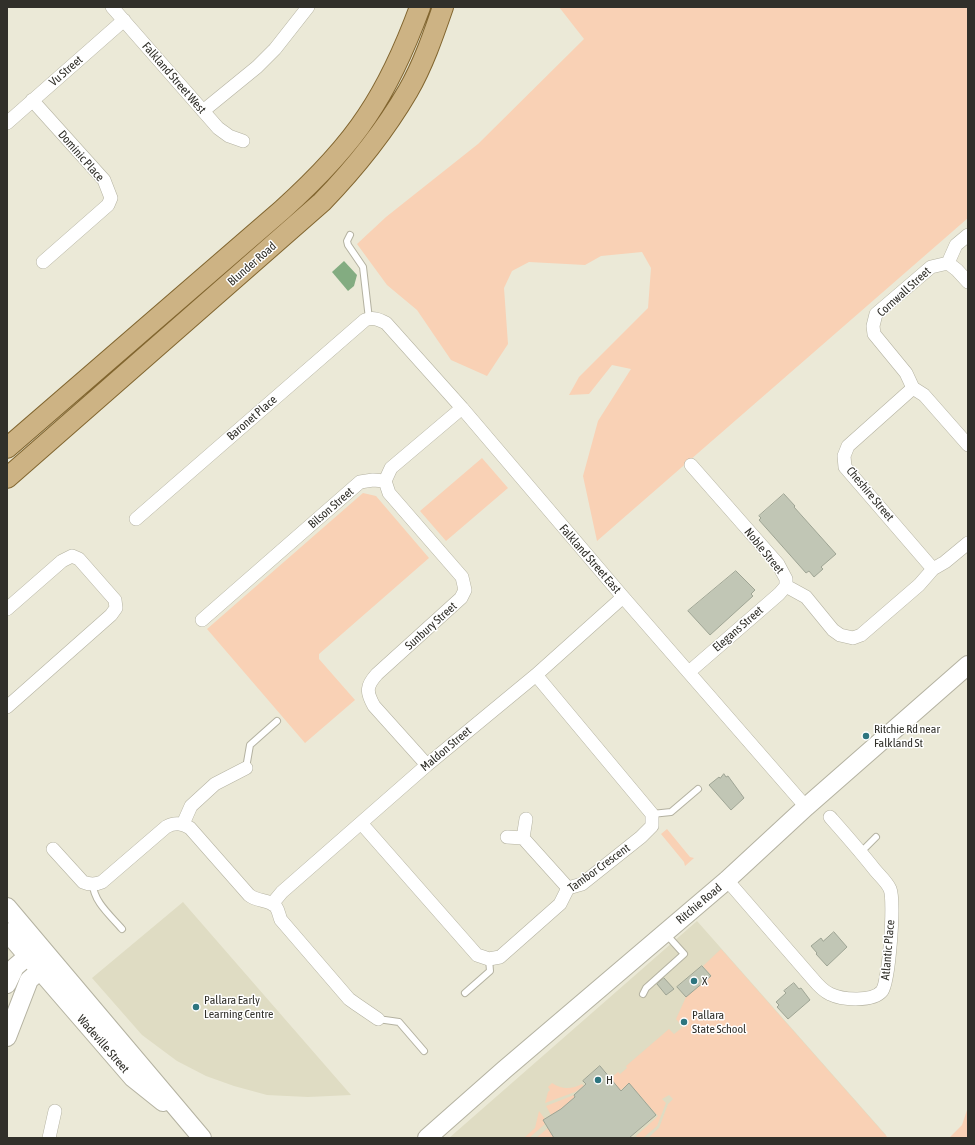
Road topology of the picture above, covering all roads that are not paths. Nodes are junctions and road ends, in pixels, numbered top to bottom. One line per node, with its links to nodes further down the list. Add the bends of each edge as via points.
1 (112, 7): 5 (street, Falkland Street West)
2 (308, 7): 7 (street, via 275,49 257,67)
3 (420, 7): 19 (main road, Blunder Road, via 409,39 390,79 352,137 314,181)
4 (443, 7): 21 (main road, Blunder Road, via 428,49 408,90 384,129 350,173 322,202)
5 (124, 20): 6 (street, Vu Street); 7 (street, Falkland Street West)
6 (32, 100): 8 (street, Vu Street); 12 (street, Dominic Place, via 104,180 111,198 108,205)
7 (203, 111): 9 (street, Falkland Street West, via 218,128 229,136)
8 (7, 123)
9 (243, 141)
10 (350, 235): 15 (lane, via 348,245 363,267)
11 (968, 235): 13 (street, via 956,245)
12 (43, 262)
13 (948, 263): 14 (street); 16 (street, Cornwall Street, via 930,266 876,314 874,334 906,373)
14 (968, 282)
15 (369, 319): 17 (street, Falkland Street East, via 378,319 386,323); 23 (street, Baronet Place)
16 (913, 388): 18 (street, Cornwall Street, via 924,395); 25 (street, Cheshire Street, via 848,446 844,456 846,467)
17 (462, 408): 22 (street, via 391,468); 27 (street, Falkland Street East)
18 (968, 446)
19 (7, 448)
20 (691, 465): 26 (street, Noble Street, via 778,564 786,579)
21 (7, 478)
22 (386, 481): 29 (street, Bilson Street, via 360,482); 35 (street, Sunbury Street, via 388,493 462,577 465,590 461,598 370,681 368,690 374,706)
23 (136, 519)
24 (968, 543): 25 (street, Noble Street)
25 (933, 569): 26 (street, Noble Street, via 919,585 861,635 853,638 840,635 833,630 806,597)
26 (786, 586): 31 (street, Elegans Street)
27 (623, 597): 31 (street, Falkland Street East); 32 (street, Maldon Street)
28 (7, 609): 33 (street, via 62,560 72,556 79,559 115,600 116,608)
29 (202, 620)
30 (968, 665): 38 (street, Ritchie Road)
31 (689, 672): 38 (street, Falkland Street East)
32 (536, 675): 35 (street, Maldon Street); 39 (street)
33 (7, 707)
34 (277, 721): 36 (lane, via 250,745)
35 (427, 765): 42 (street, Maldon Street)
36 (246, 768): 43 (street, via 215,784 191,806)
37 (698, 789): 39 (lane, via 671,812)
38 (806, 807): 49 (street, Ritchie Road)
39 (652, 814): 51 (street, Tambor Crescent, via 652,826 641,837 582,884)
40 (830, 817): 48 (street, Atlantic Place)
41 (526, 819): 46 (street)
42 (361, 823): 52 (street, Maldon Street, via 282,892); 58 (street, via 477,955)
43 (183, 824): 50 (street, via 166,827 102,882); 52 (street, via 190,828 252,898)
44 (507, 837): 46 (street)
45 (876, 837): 48 (lane)
46 (524, 838): 51 (street)
47 (53, 849): 50 (street, via 79,878)
48 (861, 852): 49 (street, Atlantic Place, via 887,884 892,906 887,979 879,994 866,999 839,997 824,991)
49 (727, 880): 56 (street, Ritchie Road)
50 (93, 884): 54 (lane, via 97,900)
51 (568, 888): 58 (street, Tambor Crescent, via 560,904 500,957)
52 (272, 904): 63 (street, via 281,920 350,999)
53 (7, 907): 57 (street, Wadeville Street)
54 (122, 929)
55 (7, 932): 57 (street, Wadeville Street)
56 (665, 933): 62 (lane, via 684,954 646,988); 69 (street, Ritchie Road)
57 (33, 951): 59 (street, Wadeville Street); 60 (street, via 15,967)
58 (490, 959): 61 (lane, via 490,971)
59 (46, 966): 64 (street, via 26,985); 68 (street, Wadeville Street, via 133,1078 189,1121)
60 (7, 984)
61 (465, 993)
62 (643, 994)
63 (378, 1019): 65 (lane, via 399,1022)
64 (7, 1037)
65 (424, 1051)
66 (55, 1111): 67 (street)
67 (49, 1138)
68 (202, 1138)
69 (427, 1138)

